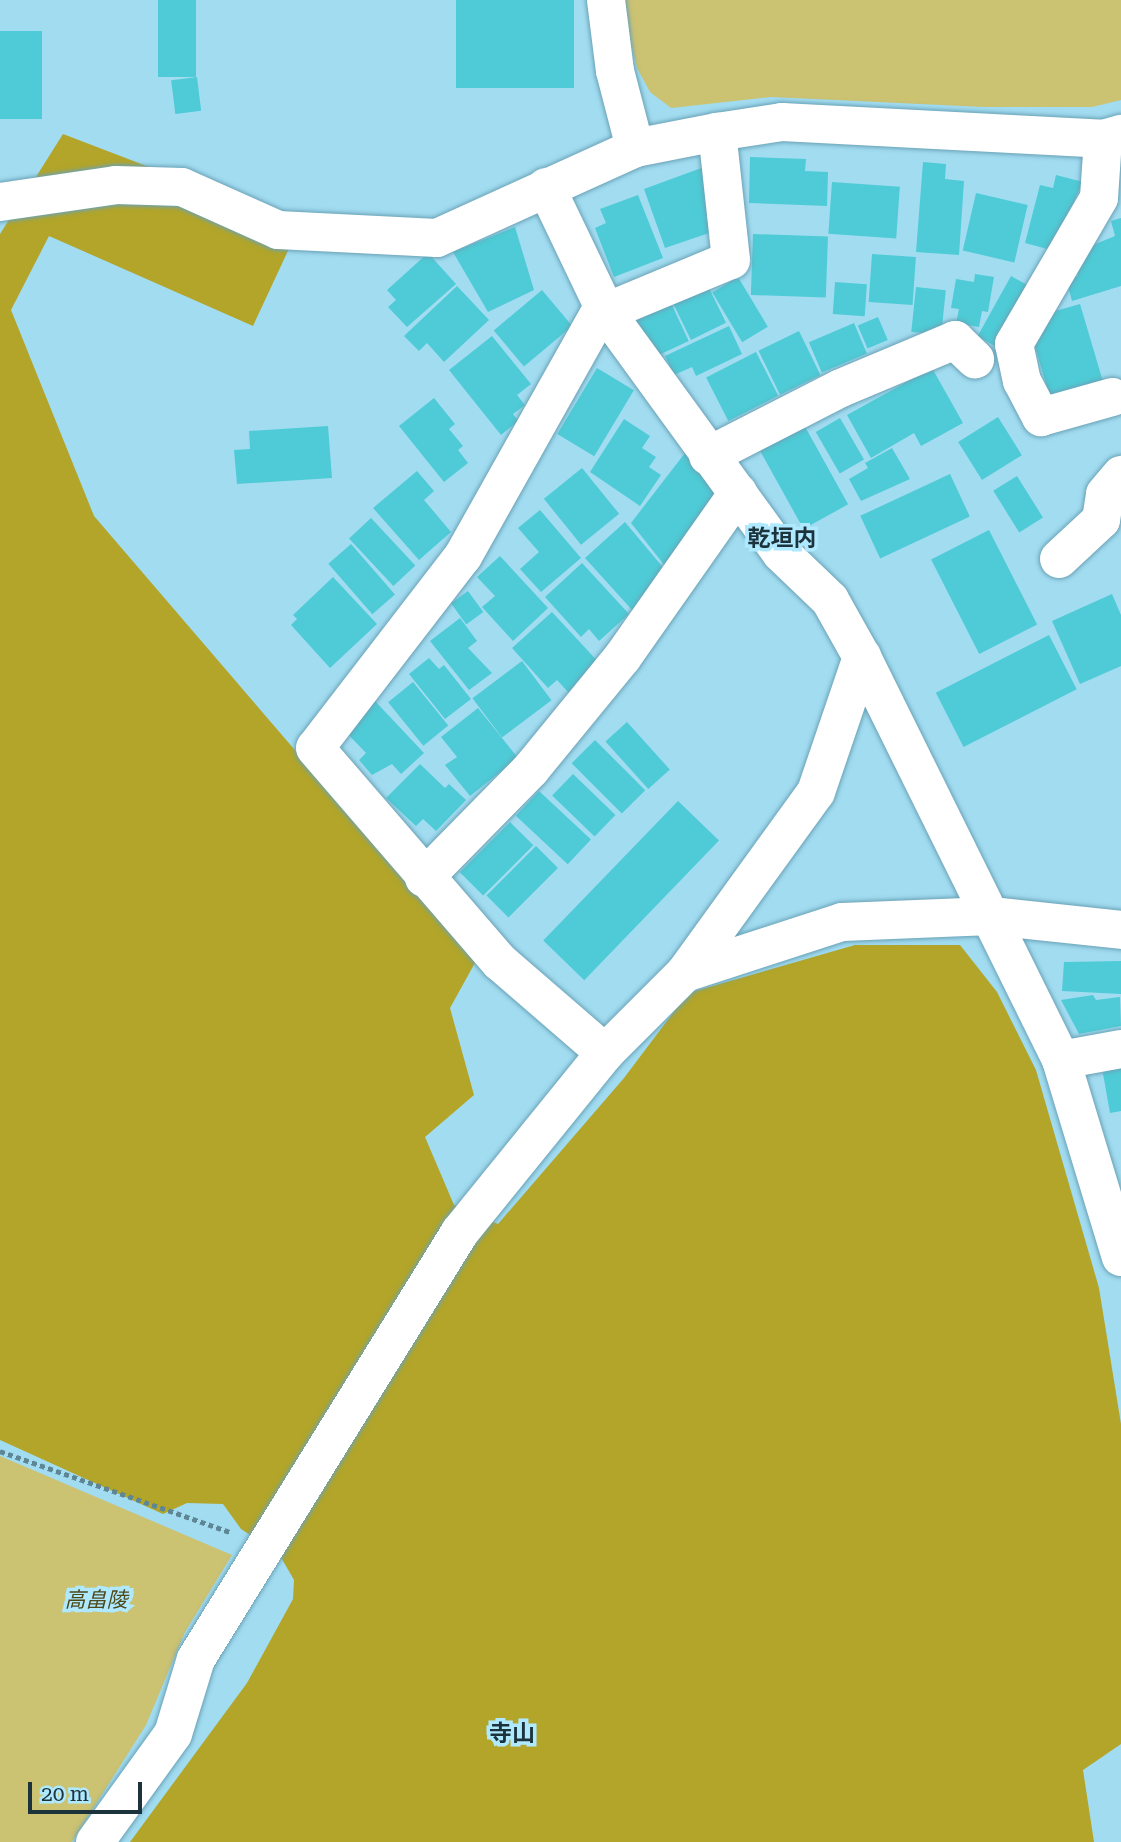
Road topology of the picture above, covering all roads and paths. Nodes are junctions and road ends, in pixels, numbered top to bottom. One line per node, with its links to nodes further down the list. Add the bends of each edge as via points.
1 (606, 0): 4 (street, via 615,71)
2 (717, 132): 3 (street, via 782,122); 4 (street); 7 (street, via 731,260)
3 (1112, 136): 9 (street, via 1099,198 1014,344 1022,381 1041,418)
4 (635, 148): 5 (street)
5 (546, 187): 6 (street, via 437,238 278,230 182,187 116,186); 7 (street)
6 (0, 202)
7 (605, 308): 10 (street); 15 (street, via 463,556 315,748)
8 (975, 359): 10 (street, via 955,340 841,388)
9 (1112, 397)
10 (708, 456): 12 (street)
11 (1121, 475): 13 (street, via 1105,494 1101,520)
12 (738, 493): 14 (street, via 781,553 830,600); 15 (street, via 622,658 531,769)
13 (1059, 559)
14 (862, 657): 16 (street); 18 (street, via 816,792)
15 (424, 878): 20 (street, via 500,962)
16 (991, 916): 17 (street); 18 (street, via 842,922); 21 (street)
17 (1121, 930)
18 (685, 973): 20 (street)
19 (1121, 1049): 21 (street)
20 (605, 1053): 24 (street, via 460,1232)
21 (1061, 1060): 22 (street)
22 (1121, 1257)
23 (0, 1451): 24 (path)
24 (266, 1545): 25 (street, via 196,1659 173,1734)
25 (95, 1842)

